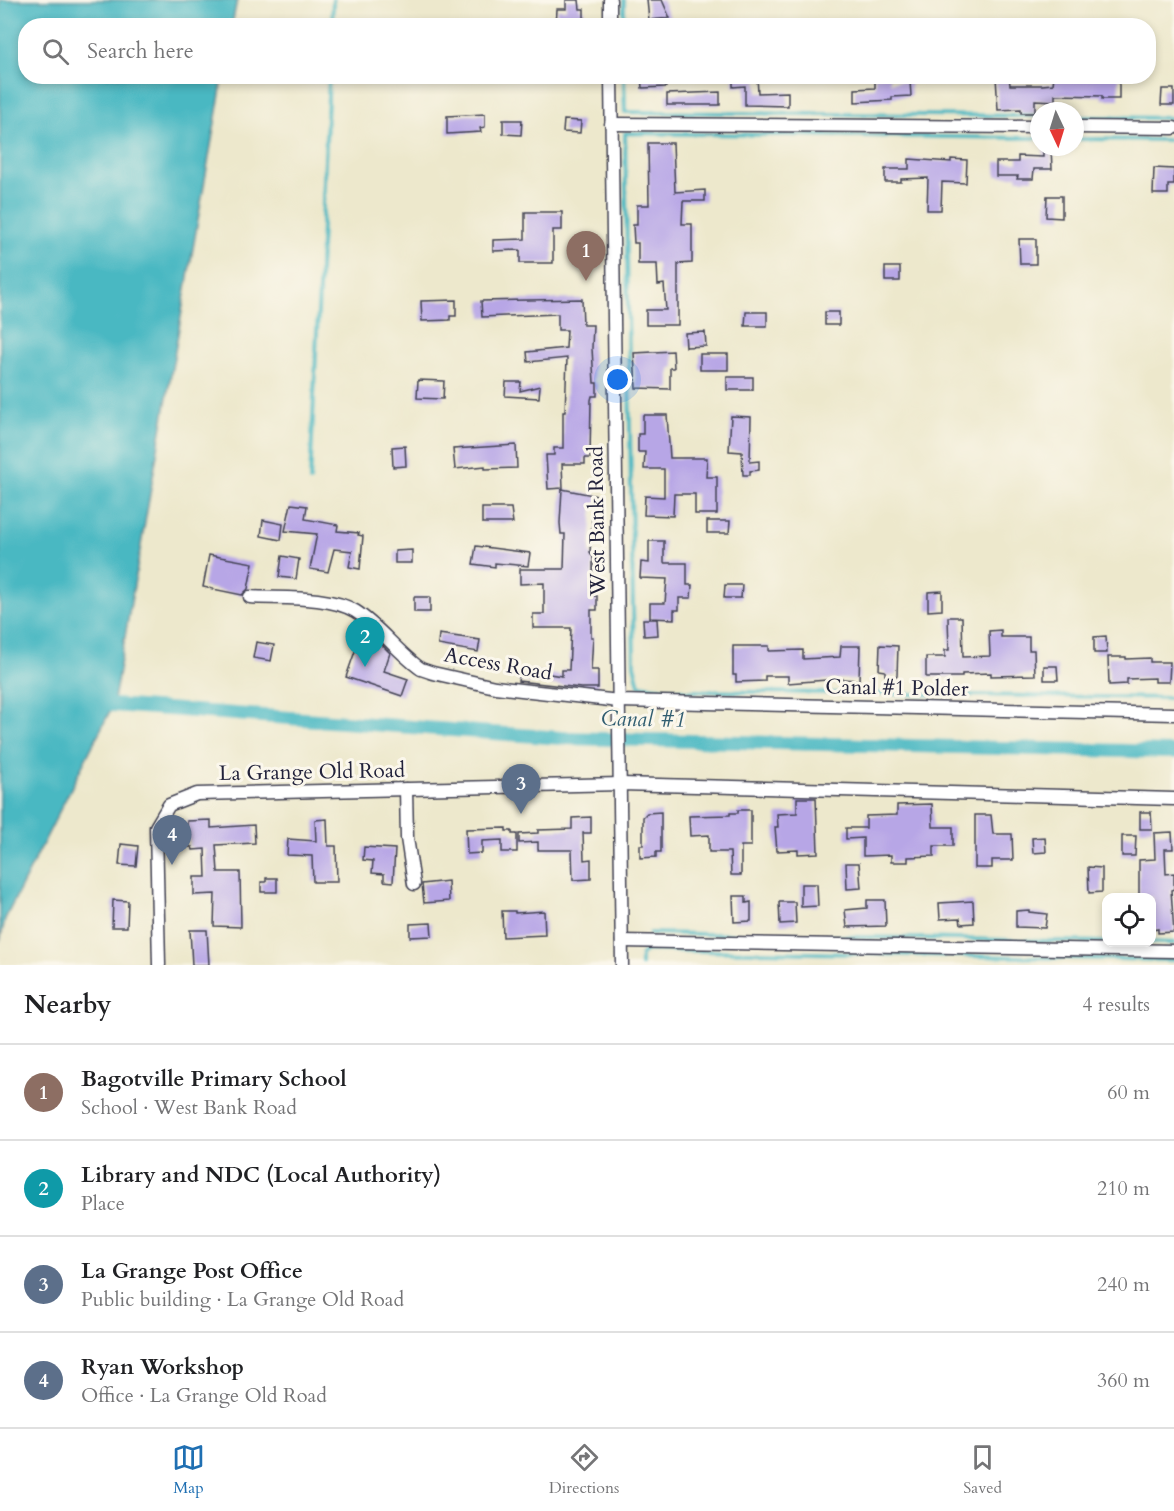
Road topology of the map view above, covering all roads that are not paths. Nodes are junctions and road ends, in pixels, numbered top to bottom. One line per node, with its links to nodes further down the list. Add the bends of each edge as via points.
1 (610, 0): 2 (street)
2 (610, 18)
3 (611, 84): 4 (street, West Bank Road)
4 (611, 124): 5 (street); 9 (street, West Bank Road)
5 (1030, 127)
6 (1084, 127): 7 (street)
7 (1174, 128)
8 (250, 597): 9 (street, Access Road, via 347,607 411,661 433,673 495,687)
9 (619, 701): 10 (street, Canal #1 Polder); 11 (street, West Bank Road)
10 (1174, 714)
11 (621, 784): 12 (street, La Grange Old Road); 13 (street, La Grange Old Road); 15 (street, West Bank Road)
12 (406, 789): 14 (street, via 407,838); 17 (street, La Grange Old Road, via 197,794 169,805 156,826)
13 (1174, 800)
14 (414, 884)
15 (622, 941): 16 (street); 18 (street, West Bank Road)
16 (1174, 951)
17 (159, 965)
18 (622, 965)

